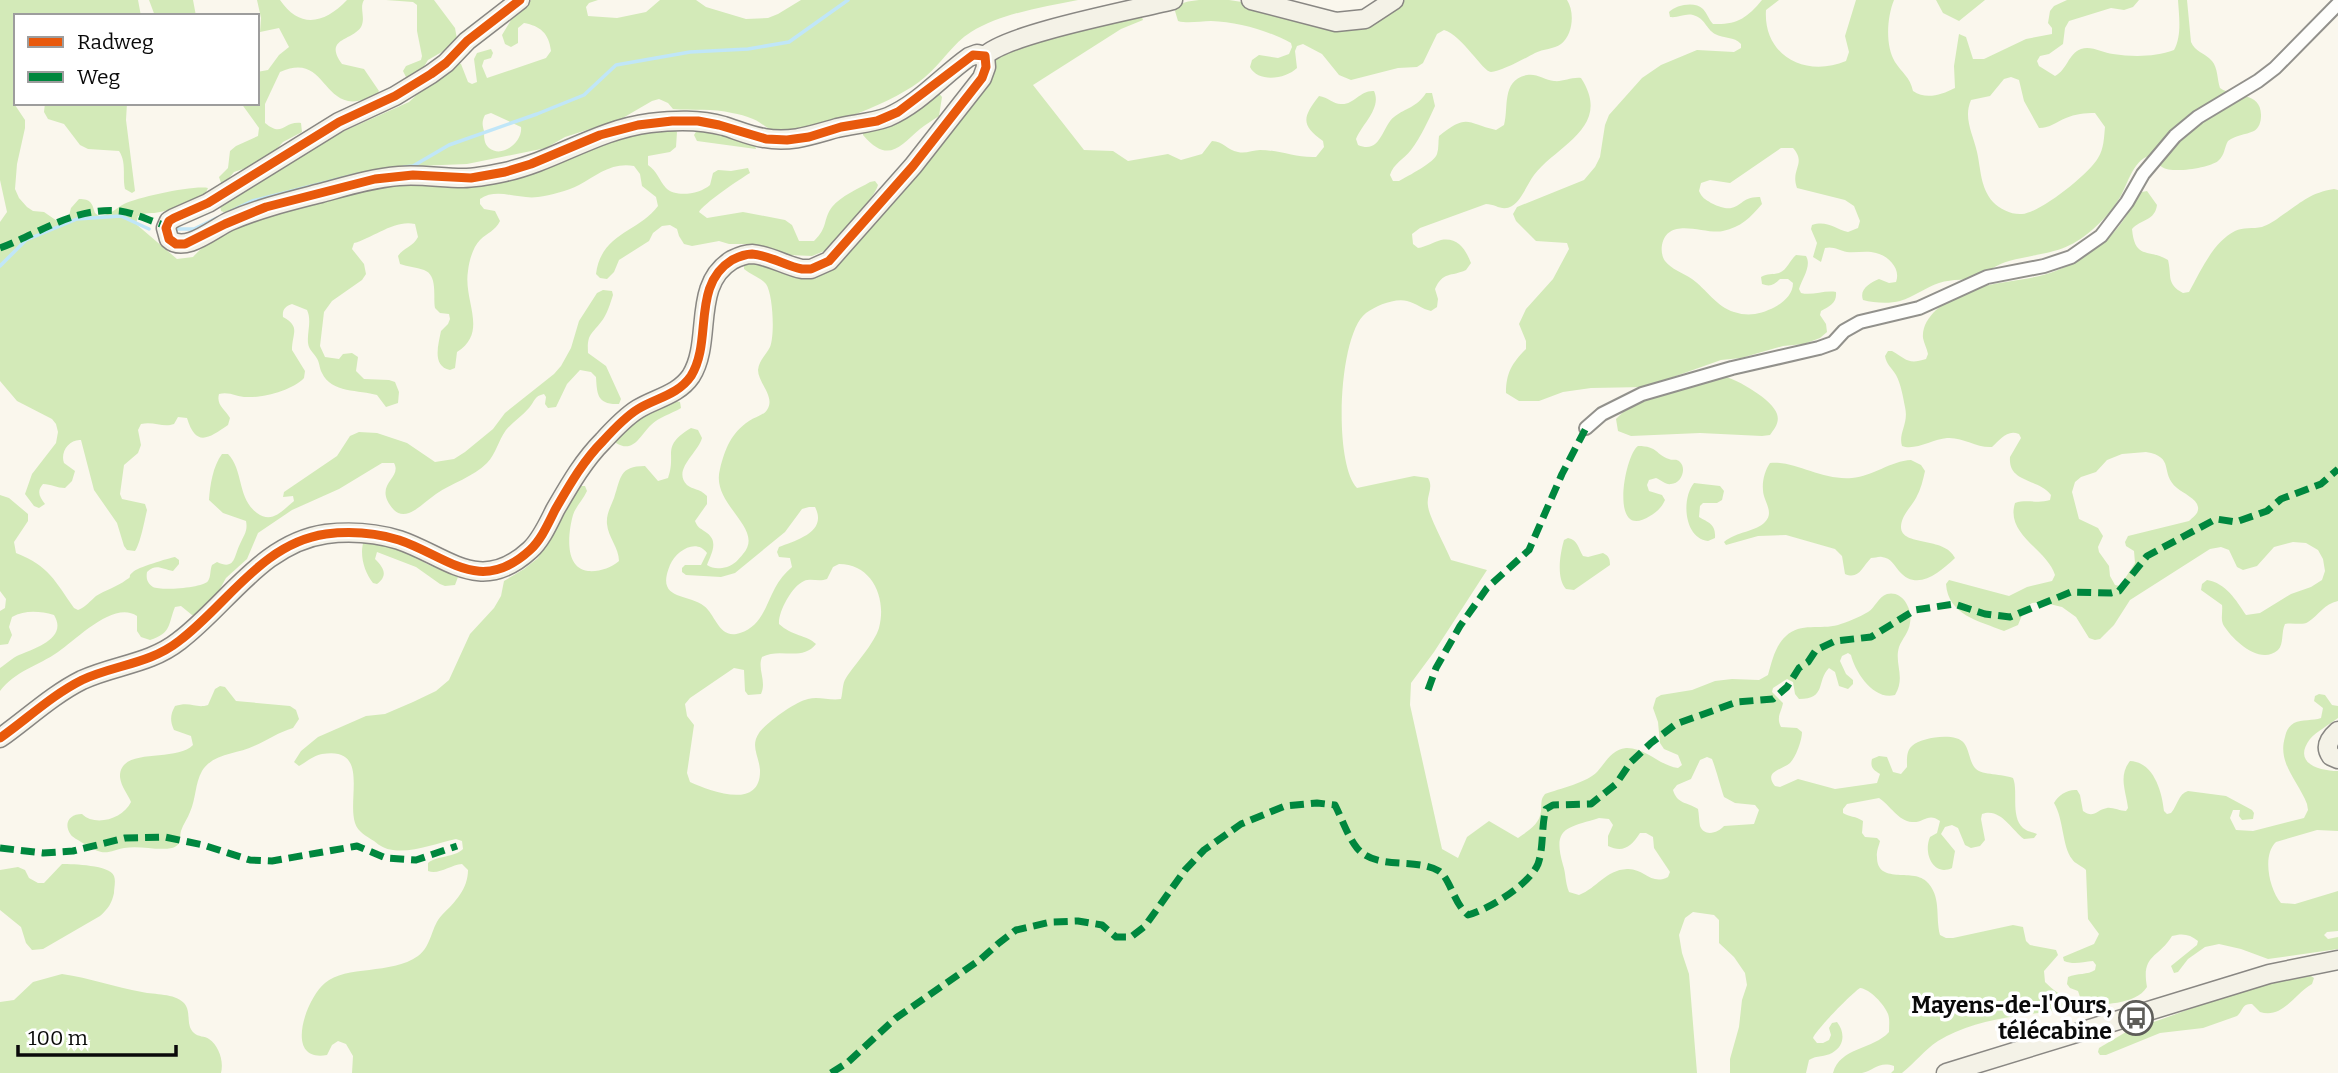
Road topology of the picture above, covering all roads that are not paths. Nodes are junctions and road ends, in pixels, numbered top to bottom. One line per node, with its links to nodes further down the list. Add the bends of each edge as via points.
1 (520, 0): 6 (street, via 431,74 332,126 208,203 172,219 166,228 171,242 185,244 266,207 375,179 413,175 471,178 505,172 638,125 698,121 766,139 809,137 892,115 969,57)
2 (1173, 0): 6 (street, via 1017,40)
3 (1251, 0): 4 (street, via 1344,22 1365,19)
4 (1394, 0)
5 (2338, 4): 7 (street, via 2259,81 2175,136 2101,236 2071,257 1987,277 1926,306 1860,323 1819,348 1642,394 1602,414)
6 (985, 56): 9 (street, via 982,78 913,166 829,261 803,269 750,254 720,269 709,289 698,357 689,378 672,393 633,413 597,446 539,540 525,554 498,569 470,570 375,534 337,533 303,540 264,562 171,647 75,684)
7 (1586, 428)
8 (2338, 731): 10 (street, via 2328,745 2330,756)
9 (0, 738)
10 (2338, 759)
11 (2338, 960): 12 (street, via 2286,969)
12 (1946, 1073)

